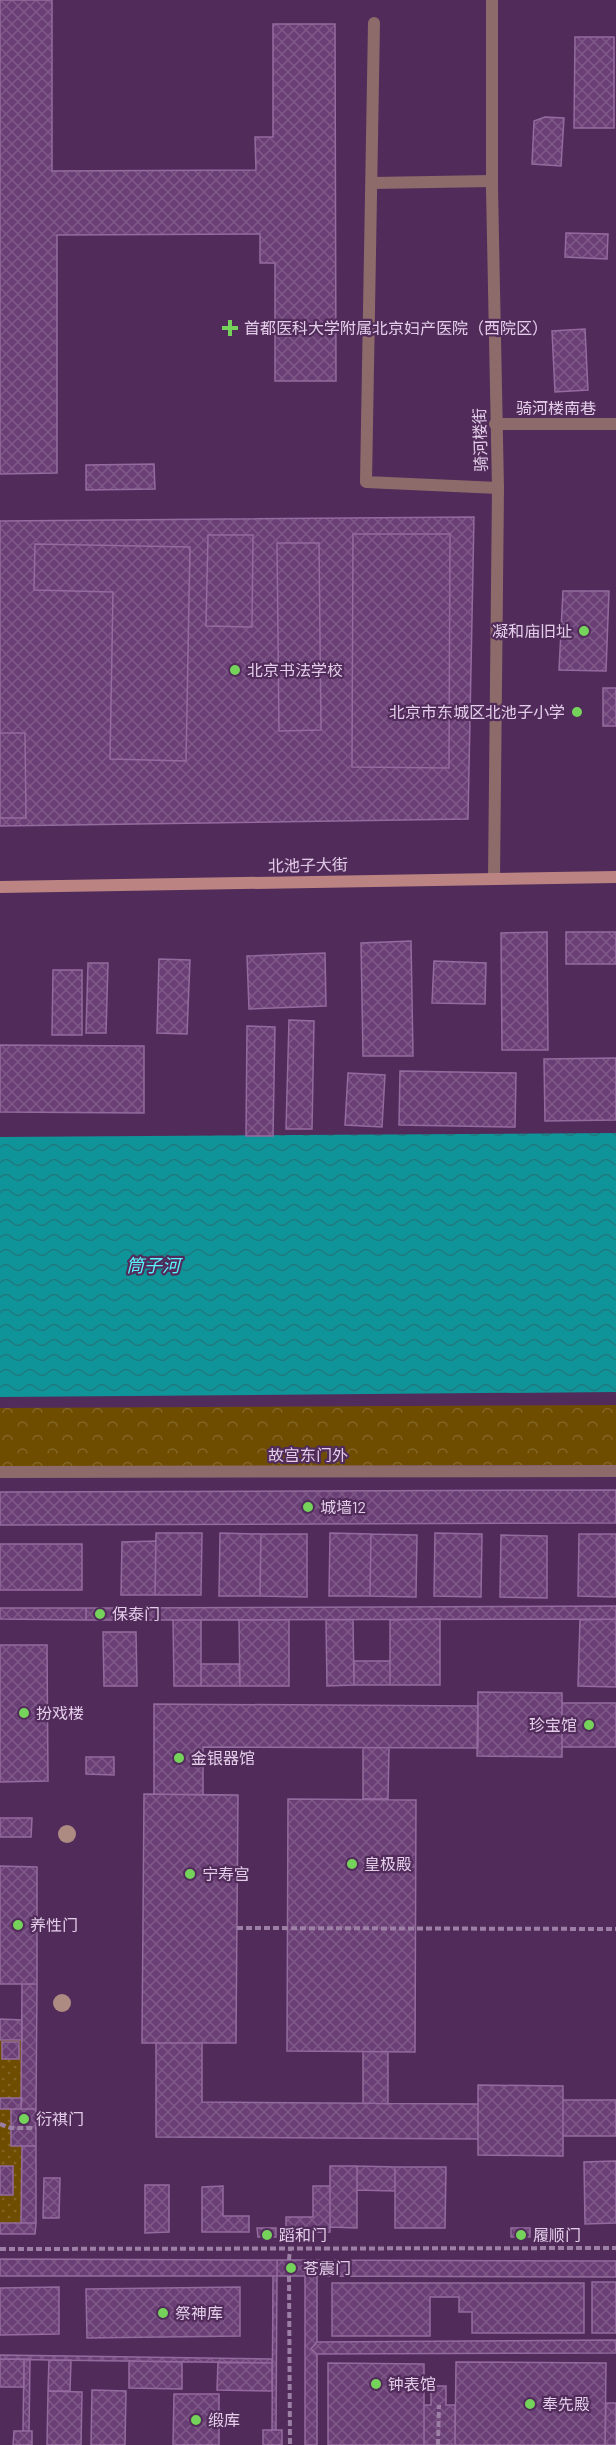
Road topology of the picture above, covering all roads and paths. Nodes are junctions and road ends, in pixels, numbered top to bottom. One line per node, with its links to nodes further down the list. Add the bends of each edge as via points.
1 (492, 0): 3 (street, 骑河楼街)
2 (374, 23): 4 (street)
3 (492, 181): 4 (street); 5 (street, 骑河楼街)
4 (372, 183): 7 (street, via 366,482)
5 (495, 424): 6 (street, 骑河楼南巷); 7 (street, 骑河楼街)
6 (616, 424)
7 (498, 488): 9 (street, 骑河楼街)
8 (616, 877): 9 (street, 北池子大街)
9 (494, 878): 10 (street, 北池子大街)
10 (0, 887)
11 (616, 1471): 12 (street, 故宫东门外)
12 (0, 1472)
13 (237, 1928): 14 (path)
14 (616, 1929)
15 (0, 2124): 16 (path)
16 (36, 2128)
17 (616, 2247): 19 (path)
18 (0, 2249): 19 (path)
19 (290, 2249): 20 (path)
20 (289, 2260)
21 (289, 2276): 23 (path)
22 (439, 2405): 24 (path)
23 (290, 2445)
24 (438, 2445)

